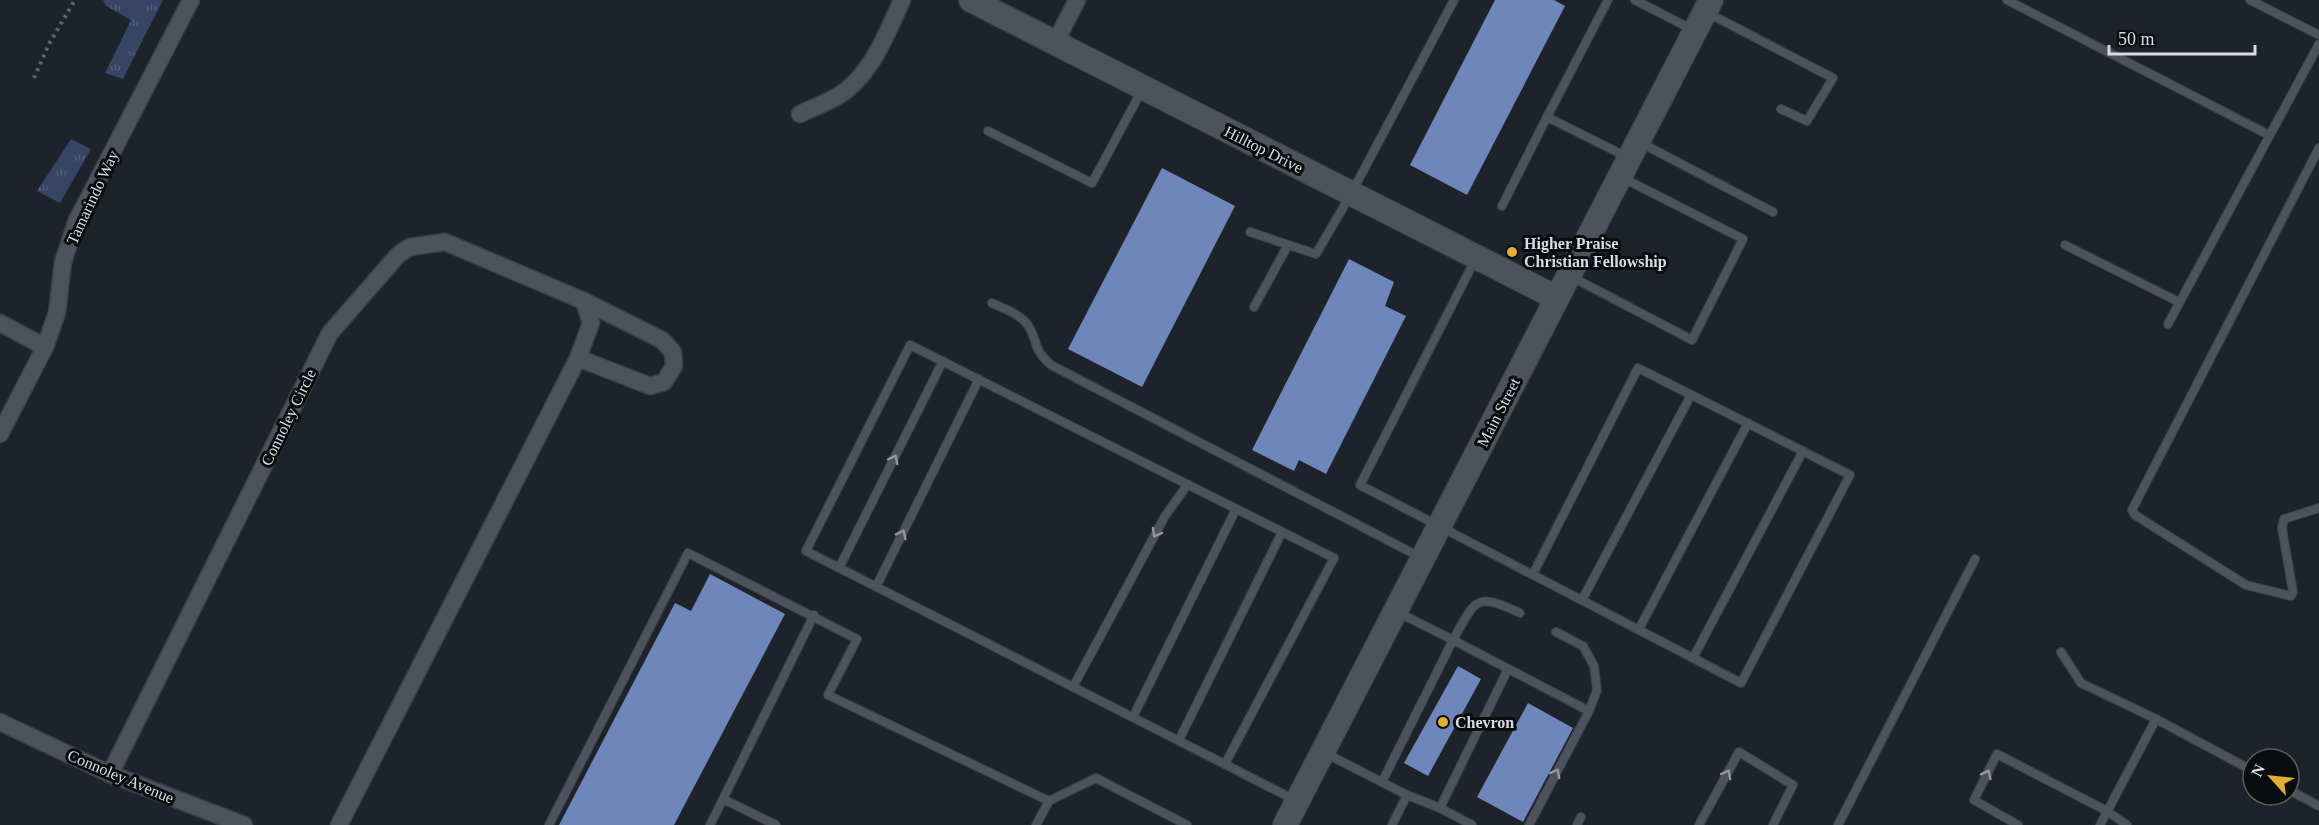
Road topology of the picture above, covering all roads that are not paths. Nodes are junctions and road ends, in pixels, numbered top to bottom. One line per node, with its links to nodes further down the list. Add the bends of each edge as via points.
1 (191, 0): 37 (street, Tamarindo Way, via 77,220 63,262 57,313)
2 (902, 0): 16 (street, via 868,67 840,94)
3 (971, 0): 12 (main road, Hilltop Drive)
4 (1077, 0): 12 (street)
5 (1454, 0): 22 (lane)
6 (1608, 0): 17 (lane)
7 (1635, 0): 10 (lane)
8 (2007, 0): 19 (lane)
9 (2250, 0): 11 (lane)
10 (1703, 14): 15 (lane, via 1833,78 1807,121); 21 (main road, Main Street)
11 (2319, 35)
12 (1055, 43): 14 (main road, Hilltop Drive)
13 (2319, 44): 19 (lane)
14 (1143, 88): 18 (lane, via 1092,183); 22 (main road, Hilltop Drive)
15 (1781, 109)
16 (800, 114)
17 (1547, 117): 21 (lane); 23 (lane)
18 (988, 132)
19 (2269, 135): 32 (lane)
20 (2319, 148): 46 (lane, via 2132,510 2246,585 2291,596 2284,519)
21 (1629, 158): 24 (lane); 29 (main road, Main Street); 29 (lane, via 1743,239 1692,340)
22 (1351, 194): 26 (lane, via 1316,254); 28 (main road, Hilltop Drive)
23 (1502, 206)
24 (1773, 212)
25 (1250, 232): 26 (lane)
26 (1288, 245): 34 (lane)
27 (2065, 245): 32 (lane)
28 (1476, 258): 30 (main road, Hilltop Drive); 48 (lane, via 1360,485)
29 (1569, 276): 30 (main road, Main Street)
30 (1557, 298): 48 (main road, Main Street)
31 (584, 301): 38 (street, via 591,323); 38 (street, Connoley Circle, via 662,340 673,352 674,366 664,382 650,386); 74 (street, Connoley Circle, via 445,242 410,247 398,255 330,333)
32 (2179, 302): 36 (lane)
33 (992, 303): 50 (lane, via 1028,325 1038,353 1051,364)
34 (1254, 307)
35 (0, 323): 37 (street)
36 (2168, 324)
37 (45, 347): 43 (street, Tamarindo Way)
38 (578, 358): 85 (street)
39 (943, 361): 40 (lane); 52 (lane, one-way to 39); 52 (lane, via 910,345 806,551)
40 (979, 379): 45 (lane); 54 (lane, one-way to 40)
41 (1691, 395): 42 (lane); 53 (lane, via 1638,368); 55 (lane)
42 (1748, 423): 44 (lane); 59 (lane)
43 (0, 434)
44 (1803, 451): 63 (lane); 63 (lane, via 1851,475 1741,683)
45 (1188, 484): 47 (lane); 65 (lane, one-way to 65, via 1165,516)
46 (2319, 508)
47 (1236, 509): 49 (lane); 67 (lane)
48 (1440, 526): 50 (main road, Main Street); 53 (lane)
49 (1282, 532): 70 (lane); 72 (lane, via 1334,558)
50 (1422, 558): 56 (main road, Main Street)
51 (1975, 559): 97 (lane)
52 (839, 568): 54 (lane)
53 (1533, 574): 55 (lane)
54 (876, 586): 65 (lane)
55 (1582, 600): 59 (lane)
56 (1395, 611): 61 (lane); 71 (main road, Main Street)
57 (1520, 613): 61 (lane, via 1491,599 1479,602)
58 (814, 615): 78 (lane); 79 (lane, via 857,639 828,695); 86 (lane, via 688,553)
59 (1639, 629): 63 (lane)
60 (1556, 632): 66 (lane, via 1582,646 1594,666 1597,690)
61 (1453, 640): 64 (lane); 75 (lane)
62 (2061, 652): 68 (lane, via 2081,683)
63 (1694, 658)
64 (1508, 669): 66 (lane); 82 (lane)
65 (1073, 687): 67 (lane)
66 (1589, 711): 94 (lane, one-way to 66)
67 (1133, 717): 70 (lane)
68 (2156, 719): 73 (lane); 83 (lane)
69 (0, 722): 74 (street, Connoley Avenue)
70 (1179, 740): 72 (lane)
71 (1323, 752): 75 (lane); 80 (main road, Main Street)
72 (1225, 764): 80 (lane)
73 (2241, 765)
74 (110, 774): 84 (street, Connoley Avenue)
75 (1382, 782): 76 (lane)
76 (1407, 795): 82 (lane); 92 (lane)
77 (2301, 796): 81 (lane)
78 (723, 799): 87 (lane); 88 (lane)
79 (1048, 801): 89 (lane); 90 (lane, via 1096,778)
80 (1297, 801): 91 (main road, Main Street)
81 (2319, 806)
82 (1440, 808): 93 (lane)
83 (2107, 811): 98 (lane, one-way to 83, via 1974,800 1997,754); 99 (lane); 100 (lane)
84 (244, 825)
85 (339, 825)
86 (549, 825)
87 (710, 825)
88 (776, 825)
89 (1036, 825)
90 (1186, 825)
91 (1285, 825)
92 (1392, 825)
93 (1472, 825)
94 (1529, 825)
95 (1699, 825): 96 (lane, one-way to 96, via 1739,752 1793,785)
96 (1773, 825)
97 (1838, 825)
98 (2018, 825)
99 (2100, 825)
100 (2127, 825)

